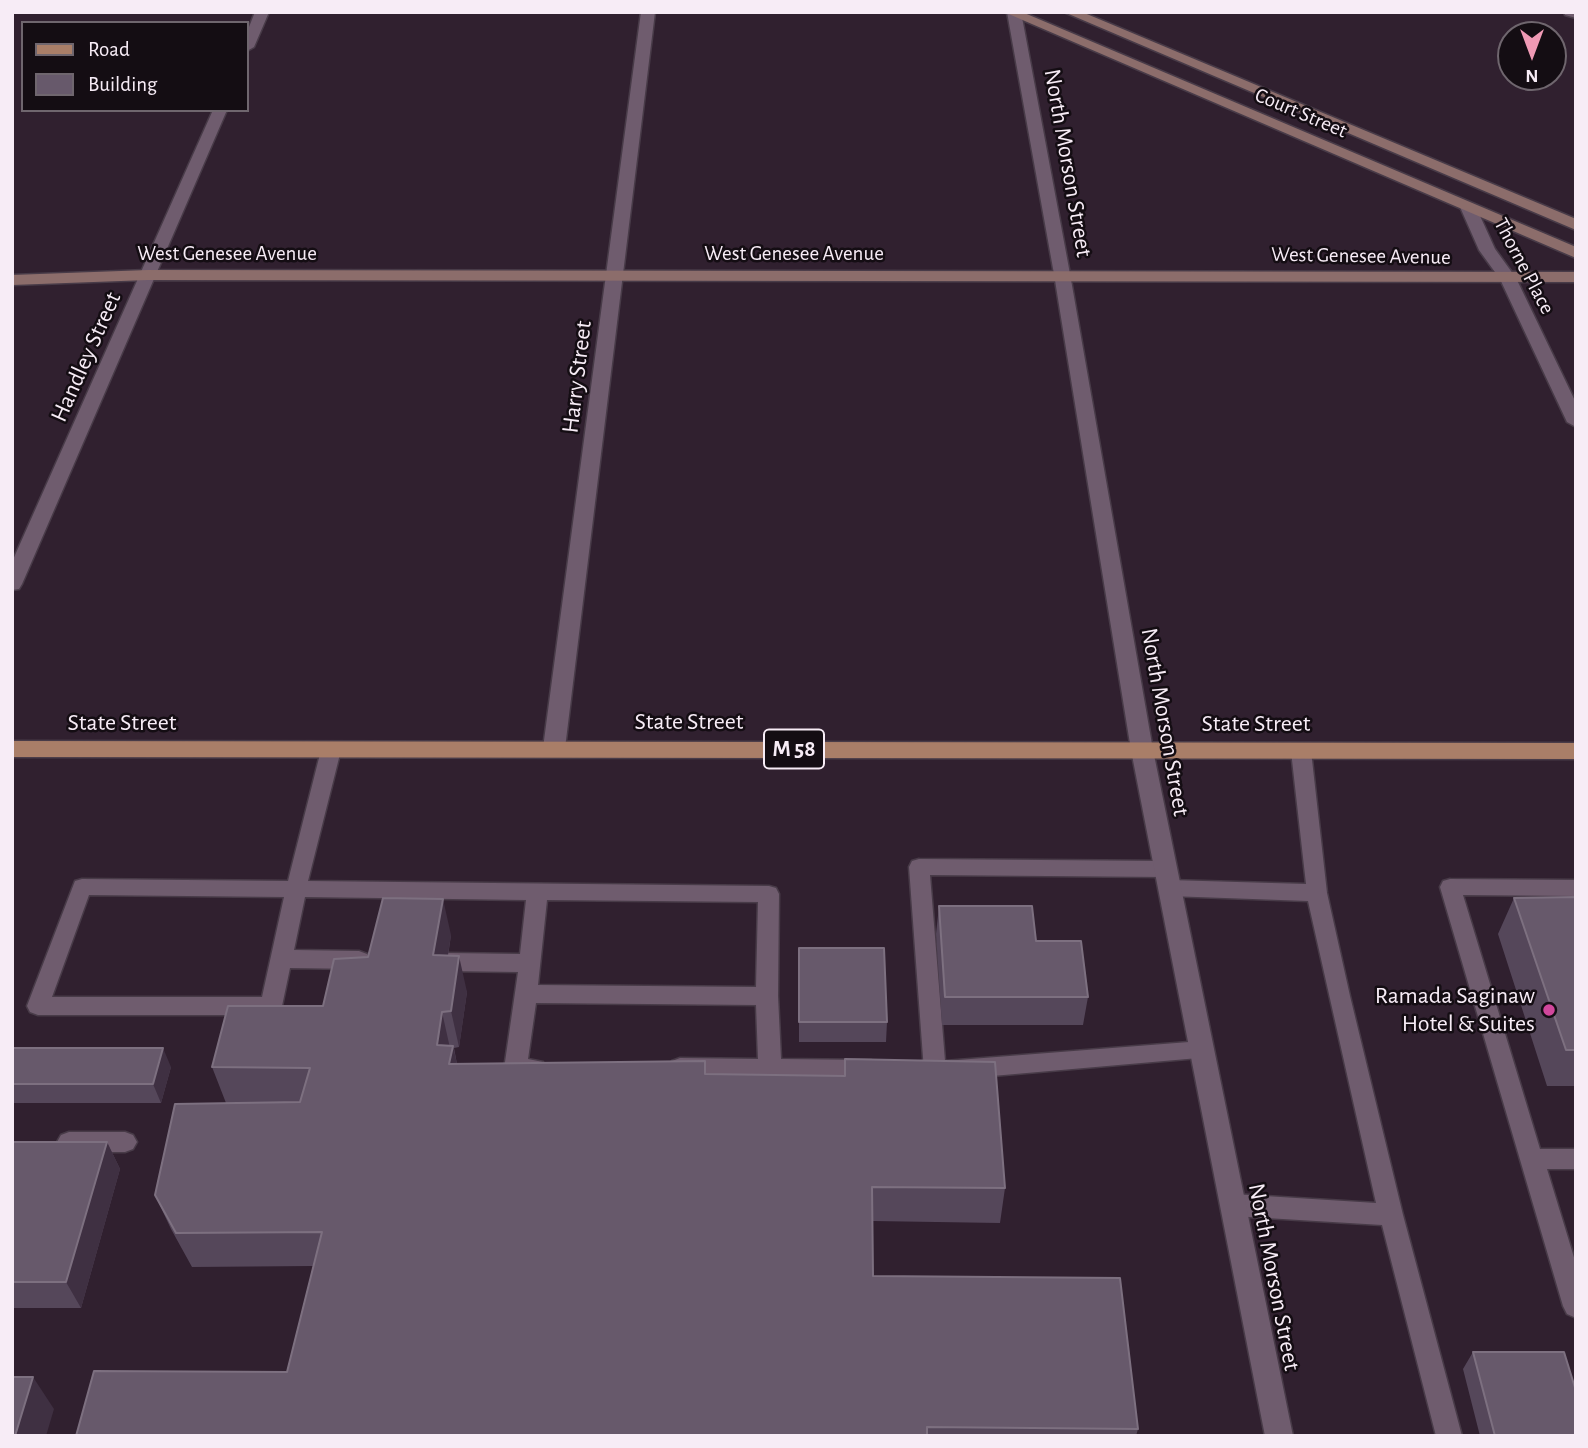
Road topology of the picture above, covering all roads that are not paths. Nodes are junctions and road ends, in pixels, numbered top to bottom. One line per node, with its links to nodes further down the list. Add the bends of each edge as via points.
1 (262, 12): 7 (street)
2 (648, 12): 14 (street, Harry Street)
3 (1070, 12): 10 (street, Court Street)
4 (1570, 12): 6 (street)
5 (1013, 13): 9 (street, Court Street); 12 (street, North Morson Street)
6 (1576, 14)
7 (248, 45)
8 (218, 112): 13 (street, Handley Street)
9 (1468, 206): 11 (street, Court Street); 16 (street, Thorne Place, via 1487,250)
10 (1576, 225)
11 (1576, 253)
12 (1062, 274): 14 (street, West Genesee Avenue); 16 (street, West Genesee Avenue); 23 (street, North Morson Street)
13 (148, 275): 14 (street, West Genesee Avenue); 17 (street, West Genesee Avenue); 19 (street, Handley Street)
14 (615, 275): 20 (street, Harry Street)
15 (1576, 276): 16 (street, West Genesee Avenue)
16 (1508, 278): 18 (street, Thorne Place)
17 (12, 280)
18 (1576, 422)
19 (12, 584)
20 (554, 748): 22 (main road, State Street / M 58); 23 (main road, State Street / M 58)
21 (12, 749): 22 (main road, State Street / M 58)
22 (331, 750): 28 (lane)
23 (1142, 750): 24 (main road, State Street / M 58); 26 (street, North Morson Street)
24 (1301, 751): 25 (main road, State Street / M 58); 30 (lane)
25 (1576, 751)
26 (1167, 879): 30 (lane); 37 (street, North Morson Street); 41 (lane, via 919,867)
27 (1576, 888): 44 (lane, via 1450,887)
28 (296, 889): 29 (lane); 31 (lane); 31 (lane, via 82,887 38,1006 271,1006)
29 (537, 892): 34 (lane); 36 (lane, via 769,894)
30 (1317, 893): 47 (lane)
31 (283, 959): 32 (lane)
32 (386, 961)
33 (447, 962): 34 (lane)
34 (529, 963): 35 (lane)
35 (526, 994): 36 (lane); 39 (lane, via 515,1069)
36 (767, 996): 38 (lane)
37 (1202, 1050): 41 (lane); 46 (street, North Morson Street)
38 (770, 1068): 40 (lane); 41 (lane)
39 (556, 1069)
40 (663, 1069)
41 (935, 1071)
42 (125, 1142): 43 (lane)
43 (50, 1143)
44 (1532, 1159): 45 (lane); 48 (lane)
45 (1576, 1159)
46 (1233, 1205): 47 (lane); 49 (street, North Morson Street)
47 (1391, 1215): 50 (lane)
48 (1576, 1306)
49 (1279, 1436)
50 (1450, 1436)

